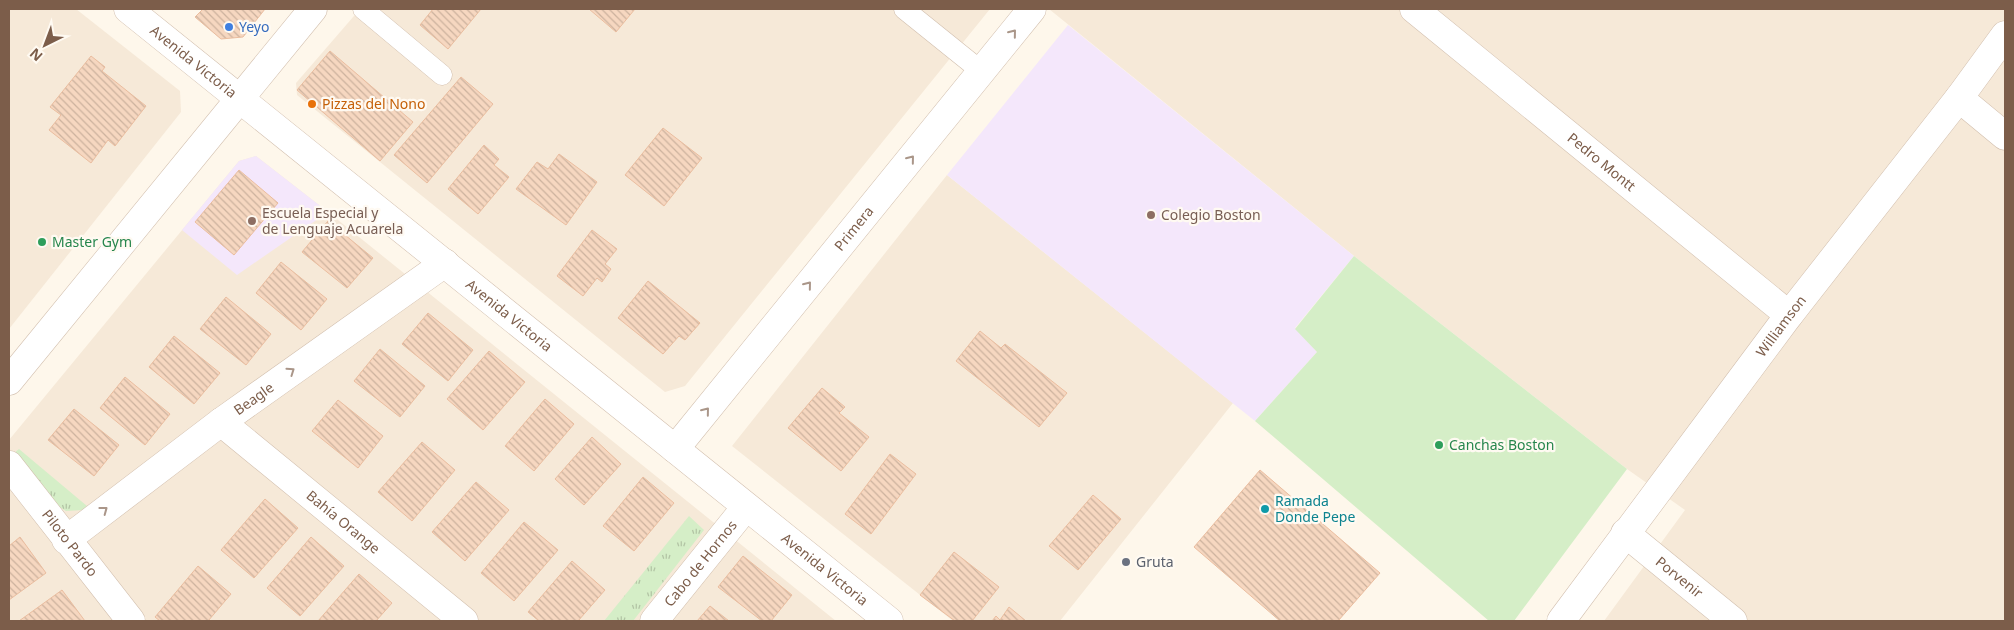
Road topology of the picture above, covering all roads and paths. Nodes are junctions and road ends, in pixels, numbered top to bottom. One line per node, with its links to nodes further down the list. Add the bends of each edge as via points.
1 (128, 9): 10 (street, Avenida Victoria)
2 (313, 9): 10 (street)
3 (363, 9): 9 (lane)
4 (904, 9): 8 (lane)
5 (1032, 9): 8 (street, Primera, one-way to 5)
6 (1414, 9): 14 (street, Pedro Montt)
7 (2005, 35): 11 (street, Williamson)
8 (982, 72): 17 (street, Primera, one-way to 8)
9 (442, 75)
10 (242, 98): 13 (street, Avenida Victoria); 15 (street)
11 (1959, 98): 12 (street); 14 (street, Williamson)
12 (2005, 136)
13 (445, 263): 16 (street, Beagle, one-way to 13); 17 (street, Avenida Victoria)
14 (1790, 315): 20 (street, Williamson)
15 (9, 381)
16 (221, 422): 21 (street, Beagle, one-way to 16); 23 (street, Bahía Orange)
17 (675, 449): 19 (street, Avenida Victoria)
18 (9, 466): 21 (street, Piloto Pardo)
19 (746, 507): 24 (street, Cabo de Hornos); 25 (street, Avenida Victoria)
20 (1626, 534): 26 (street, Williamson); 27 (street, Porvenir)
21 (66, 540): 22 (street, Piloto Pardo)
22 (131, 621)
23 (464, 621)
24 (654, 621)
25 (889, 621)
26 (1561, 621)
27 (1732, 621)

